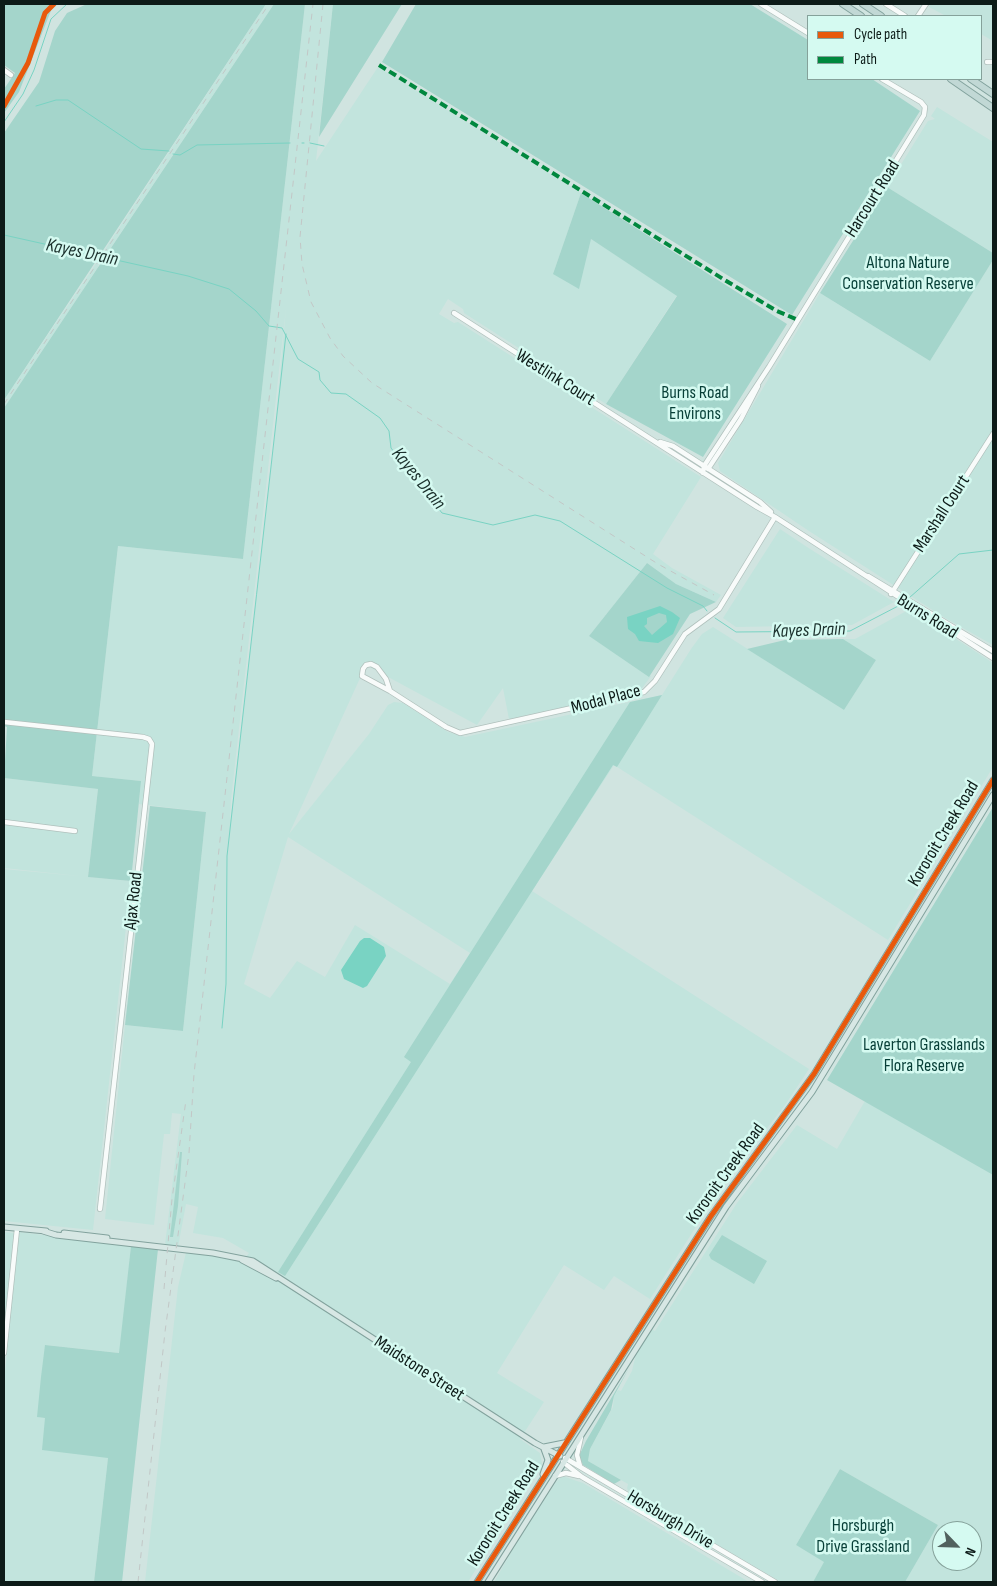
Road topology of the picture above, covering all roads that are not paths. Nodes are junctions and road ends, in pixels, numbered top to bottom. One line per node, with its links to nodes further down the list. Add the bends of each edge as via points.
1 (762, 4): 10 (street)
2 (843, 4): 6 (highway)
3 (863, 4): 7 (highway)
4 (886, 4): 8 (street)
5 (926, 4): 9 (street)
6 (860, 15)
7 (880, 15)
8 (902, 15)
9 (919, 15)
10 (807, 32)
11 (987, 62): 12 (street)
12 (993, 62)
13 (4, 70): 14 (street)
14 (11, 75)
15 (884, 80): 21 (street, Harcourt Road, via 920,102 925,108 924,115)
16 (952, 80): 19 (highway)
17 (972, 80): 18 (highway)
18 (993, 93)
19 (993, 108)
20 (454, 314): 23 (street, Westlink Court)
21 (769, 367): 24 (street, Harcourt Road); 25 (street, Harcourt Road)
22 (993, 434): 28 (street, Marshall Court)
23 (656, 441): 24 (street, Westlink Court, via 673,446); 26 (street, Westlink Court)
24 (704, 466): 25 (street, Burns Road); 26 (street, Harcourt Road)
25 (709, 469): 26 (street, Harcourt Road); 27 (street, Burns Road, via 760,502)
26 (703, 473): 27 (street, Burns Road)
27 (775, 516): 28 (street, Burns Road); 34 (street, Modal Place, via 721,606 686,634 644,692 460,733)
28 (892, 592): 29 (street, Burns Road)
29 (961, 636): 30 (street, Burns Road); 31 (street, Burns Road)
30 (993, 651)
31 (993, 658)
32 (362, 676): 33 (street); 34 (street, Modal Place); 34 (street, Modal Place, via 366,665 377,667)
33 (358, 682)
34 (390, 691)
35 (4, 722): 36 (street); 46 (street, Ajax Road, via 143,737 152,744)
36 (4, 726)
37 (993, 780): 38 (main road, Kororoit Creek Road)
38 (984, 796): 39 (main road); 42 (main road, Kororoit Creek Road)
39 (992, 797): 43 (main road, Kororoit Creek Road)
40 (4, 822): 41 (street)
41 (75, 831)
42 (940, 866): 43 (main road); 44 (main road, Kororoit Creek Road)
43 (947, 871): 45 (main road, Kororoit Creek Road)
44 (819, 1066): 45 (main road); 49 (main road, Kororoit Creek Road, via 785,1117 724,1196)
45 (826, 1070): 50 (main road, Kororoit Creek Road, via 796,1116 731,1200)
46 (100, 1208)
47 (4, 1227): 48 (main road, Maidstone Street)
48 (17, 1228): 53 (street); 56 (main road, Maidstone Street, via 226,1255 245,1261 281,1280)
49 (689, 1250): 50 (main road); 51 (main road, Kororoit Creek Road)
50 (696, 1254): 52 (main road, Kororoit Creek Road)
51 (634, 1336): 52 (main road); 55 (main road, Kororoit Creek Road)
52 (640, 1341): 54 (main road, Kororoit Creek Road)
53 (4, 1352)
54 (584, 1429): 58 (main road, Kororoit Creek Road); 59 (street, via 577,1455)
55 (565, 1443): 56 (main road); 57 (main road, Kororoit Creek Road)
56 (543, 1448): 57 (main road, Maidstone Street); 62 (main road, via 548,1460)
57 (557, 1456): 58 (main road, Maidstone Street); 62 (main road, Kororoit Creek Road)
58 (564, 1460): 59 (street, Horsburgh Drive); 60 (main road, Kororoit Creek Road); 61 (street, Horsburgh Drive)
59 (582, 1468): 63 (street, Horsburgh Drive)
60 (553, 1476): 61 (street, via 566,1473); 68 (main road, Kororoit Creek Road)
61 (582, 1477): 64 (street, Horsburgh Drive)
62 (537, 1488): 67 (main road, Kororoit Creek Road)
63 (620, 1491): 64 (street); 65 (street, Horsburgh Drive)
64 (616, 1497): 66 (street, Horsburgh Drive)
65 (678, 1526): 66 (street); 70 (street, Horsburgh Drive)
66 (675, 1531): 69 (street, Horsburgh Drive)
67 (477, 1582)
68 (488, 1582)
69 (762, 1582)
70 (771, 1582)

